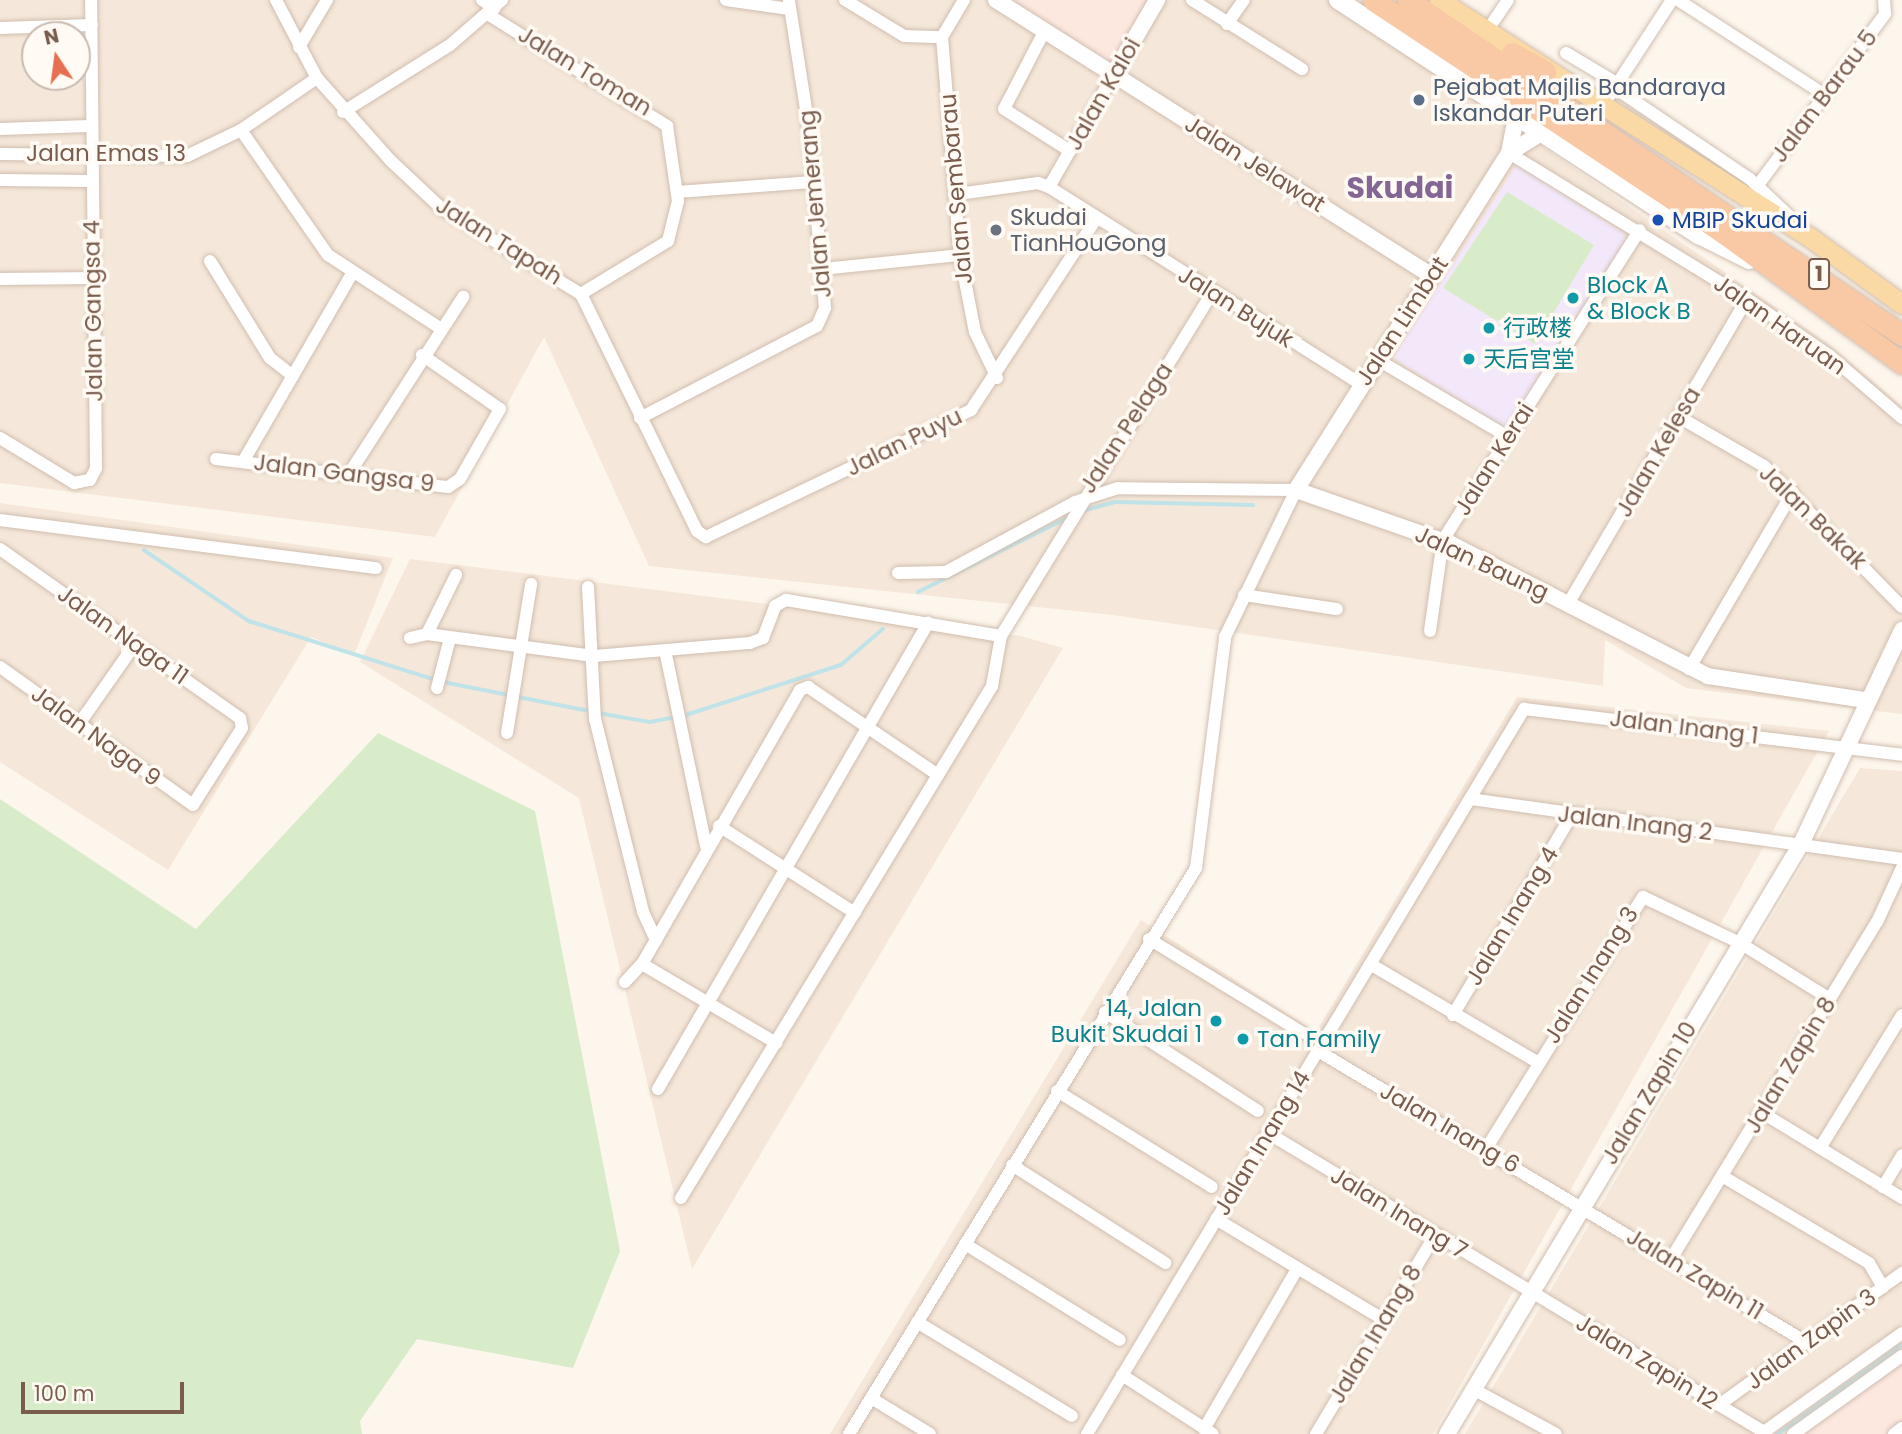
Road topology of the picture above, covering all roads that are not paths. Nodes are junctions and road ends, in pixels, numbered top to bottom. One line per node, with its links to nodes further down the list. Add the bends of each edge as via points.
1 (91, 0): 24 (street, Jalan Gangsa 4)
2 (276, 0): 29 (street, Jalan Tapah)
3 (327, 0): 29 (street)
4 (482, 0): 22 (street, Jalan Toman)
5 (726, 0): 21 (street)
6 (845, 0): 28 (street, via 904,36)
7 (964, 0): 28 (street)
8 (1157, 0): 33 (street, Jalan Kaloi)
9 (1192, 0): 23 (street)
10 (1244, 0): 23 (street)
11 (1338, 0): 39 (main road)
12 (1373, 0): 65 (highway, 1)
13 (1408, 0): 72 (highway, 1)
14 (1415, 0): 32 (highway)
15 (1439, 0): 27 (main road)
16 (1508, 0): 27 (street)
17 (1672, 0): 35 (street)
18 (1678, 0): 36 (street)
19 (1007, 3): 26 (street, Jalan Jelawat)
20 (1886, 3): 36 (street, Jalan Barau 5)
21 (789, 4): 50 (street, Jalan Jemerang)
22 (495, 8): 38 (street); 53 (street, Jalan Toman, via 660,116)
23 (1227, 24): 31 (street)
24 (92, 25): 25 (street); 40 (street, Jalan Gangsa 4)
25 (0, 28)
26 (1045, 30): 33 (street, Jalan Jelawat); 44 (street, via 1004,109)
27 (1487, 31): 32 (main road)
28 (942, 37): 54 (street, Jalan Sembarau)
29 (299, 47): 34 (street, Jalan Tapah)
30 (1566, 53): 35 (street)
31 (1302, 69)
32 (1545, 71): 37 (main road)
33 (1114, 74): 44 (street, Jalan Kaloi); 62 (street, Jalan Jelawat)
34 (317, 78): 38 (street, Jalan Tapah); 42 (street, Jalan Emas 13)
35 (1616, 86): 37 (street); 51 (street)
36 (1825, 95): 51 (street, Jalan Barau 5)
37 (1603, 107): 57 (main road)
38 (343, 111): 67 (street, Jalan Tapah, via 441,208)
39 (1516, 117): 43 (main road); 45 (street, Jalan Limbat)
40 (89, 126): 41 (street); 47 (street, Jalan Gangsa 4)
41 (0, 129)
42 (241, 130): 47 (street, Jalan Emas 13, via 187,156); 61 (street, via 315,241)
43 (1539, 134): 45 (street, Jalan Limbat); 65 (main road, via 1699,235)
44 (1070, 151): 52 (street, Jalan Kaloi)
45 (1509, 153): 56 (street, Jalan Haruan); 62 (street, Jalan Limbat)
46 (0, 154): 47 (street, Jalan Emas 13)
47 (90, 154): 49 (street, Jalan Gangsa 4)
48 (0, 180): 49 (street)
49 (90, 181): 63 (street, Jalan Gangsa 4)
50 (813, 182): 53 (street); 60 (street, Jalan Jemerang)
51 (1758, 185): 57 (street)
52 (1049, 187): 54 (street, via 1038,183); 55 (street, Jalan Bujuk)
53 (677, 192): 67 (street, Jalan Toman, via 673,230 660,251)
54 (958, 194): 58 (street, Jalan Sembarau)
55 (1096, 219): 66 (street, Jalan Bujuk); 77 (street, Jalan Puyu)
56 (1640, 230): 69 (street, Jalan Haruan); 82 (street, Jalan Kerai)
57 (1811, 238): 70 (main road)
58 (960, 255): 60 (street); 77 (street, Jalan Sembarau, via 972,322)
59 (209, 261): 76 (street, via 270,358)
60 (822, 269): 80 (street, Jalan Jemerang, via 825,308 817,326)
61 (353, 272): 71 (street); 76 (street)
62 (1432, 276): 74 (street, Jalan Limbat)
63 (93, 278): 64 (street); 83 (street, Jalan Gangsa 4, via 96,468 90,480 74,483)
64 (0, 279)
65 (1802, 286): 75 (highway, 1)
66 (1212, 293): 78 (street, Jalan Bujuk); 89 (street, Jalan Pelaga)
67 (581, 294): 80 (street, Jalan Tapah)
68 (463, 297): 71 (street)
69 (1747, 299): 79 (street, Jalan Kelesa); 81 (street, Jalan Haruan, via 1830,356)
70 (1902, 304)
71 (440, 328): 73 (street)
72 (1902, 335)
73 (422, 355): 86 (street); 86 (street, Jalan Gangsa 9, via 500,409 469,466 448,487)
74 (1378, 360): 78 (street, Jalan Limbat); 82 (street)
75 (1902, 363)
76 (293, 376): 85 (street)
77 (997, 378): 91 (street, Jalan Puyu, via 971,410)
78 (1362, 385): 87 (street, Jalan Limbat)
79 (1679, 417): 88 (street, Jalan Bakak, via 1764,466); 100 (street, Jalan Kelesa)
80 (640, 418): 91 (street, Jalan Tapah)
81 (1902, 418)
82 (1508, 437): 92 (street, Jalan Kerai)
83 (0, 438)
84 (216, 459): 85 (street, Jalan Gangsa 9)
85 (244, 460): 86 (street, Jalan Gangsa 9)
86 (349, 474)
87 (1296, 490): 89 (street, Jalan Baung, via 1131,488); 92 (street, Jalan Baung); 99 (street)
88 (1793, 492): 101 (street, Jalan Bakak); 115 (street)
89 (1087, 496): 95 (street, Jalan Pelaga, via 946,572); 107 (street)
90 (0, 520): 94 (street)
91 (706, 537)
92 (1443, 540): 100 (street, Jalan Baung); 105 (street, Jalan Kerai)
93 (1, 549): 110 (street, Jalan Naga 11)
94 (376, 568)
95 (898, 573)
96 (456, 575): 106 (street)
97 (531, 584): 111 (street)
98 (588, 587): 113 (street)
99 (1244, 595): 102 (street); 135 (street, via 1225,637 1196,868)
100 (1568, 604): 115 (street, Jalan Baung)
101 (1902, 607)
102 (1337, 609)
103 (928, 623): 107 (street); 112 (street, via 786,600 775,606 757,640); 120 (street)
104 (1902, 630): 117 (street, Jalan Zapin 10)
105 (1430, 631)
106 (427, 634): 108 (street); 109 (street)
107 (1001, 636): 124 (street, via 998,674)
108 (410, 638)
109 (450, 638): 111 (street); 116 (street)
110 (135, 644): 119 (street); 126 (street, Jalan Naga 11, via 242,722)
111 (519, 649): 113 (street); 121 (street)
112 (665, 650): 113 (street); 130 (street)
113 (594, 656): 136 (street, via 595,713 643,912)
114 (0, 667): 119 (street, Jalan Naga 9)
115 (1689, 669): 117 (street, Jalan Baung)
116 (439, 682)
117 (1864, 700): 122 (street, Jalan Zapin 10)
118 (1524, 709): 122 (street, Jalan Inang 1); 125 (street, Jalan Inang 14)
119 (79, 724): 126 (street, Jalan Naga 9)
120 (868, 731): 124 (street); 128 (street, via 808,687 800,690); 132 (street)
121 (507, 733)
122 (1844, 749): 123 (street, Jalan Inang 1); 129 (street, Jalan Zapin 10)
123 (1902, 755)
124 (938, 775): 134 (street)
125 (1470, 799): 127 (street, Jalan Inang 2); 139 (street, Jalan Inang 14)
126 (193, 805)
127 (1571, 816): 129 (street, Jalan Inang 2); 144 (street, Jalan Inang 4)
128 (719, 827): 130 (street); 132 (street)
129 (1801, 844): 131 (street, Jalan Inang 2); 137 (street, Jalan Zapin 10)
130 (706, 846): 136 (street)
131 (1902, 859)
132 (788, 868): 134 (street); 142 (street)
133 (1902, 868): 141 (street, Jalan Zapin 8)
134 (855, 913): 147 (street)
135 (1149, 939): 143 (street); 146 (street)
136 (656, 940): 138 (street)
137 (1740, 943): 141 (street); 149 (street, Jalan Inang 3, via 1643,897); 164 (street, Jalan Zapin 10)
138 (642, 964): 140 (street); 142 (street)
139 (1370, 964): 144 (street); 148 (street, Jalan Inang 14)
140 (625, 982)
141 (1830, 999): 153 (street, Jalan Zapin 8)
142 (706, 1004): 147 (street); 150 (street)
143 (1105, 1012): 151 (street); 152 (street)
144 (1453, 1015): 149 (street)
145 (1902, 1015): 155 (street)
146 (1303, 1033)
147 (776, 1043): 162 (street)
148 (1318, 1051): 154 (street, Jalan Inang 14); 156 (street, Jalan Inang 6)
149 (1537, 1062): 156 (street, Jalan Inang 3)
150 (658, 1089)
151 (1057, 1091): 158 (street); 160 (street)
152 (1258, 1111)
153 (1761, 1112): 155 (street); 159 (street, Jalan Zapin 8)
154 (1268, 1133): 165 (street, Jalan Inang 14); 166 (street, Jalan Inang 7)
155 (1820, 1148): 161 (street)
156 (1486, 1149): 164 (street, Jalan Inang 6)
157 (1902, 1156): 161 (street)
158 (1012, 1165): 167 (street); 169 (street)
159 (1722, 1176): 168 (street, Jalan Zapin 8); 172 (street, via 1869,1263)
160 (1212, 1187)
161 (1883, 1187): 163 (street)
162 (681, 1198)
163 (1902, 1198)
164 (1582, 1207): 168 (street, Jalan Zapin 11); 173 (street, Jalan Zapin 10)
165 (1216, 1219): 170 (street); 180 (street, Jalan Inang 14)
166 (1435, 1235): 173 (street, Jalan Inang 7); 174 (street, Jalan Inang 8)
167 (965, 1244): 175 (street); 177 (street)
168 (1671, 1259): 178 (street, Jalan Zapin 11)
169 (1165, 1264)
170 (1297, 1269): 174 (street); 186 (street)
171 (1902, 1273): 172 (street, Jalan Zapin 3)
172 (1883, 1287): 178 (street, Jalan Zapin 3)
173 (1531, 1293): 181 (street, Jalan Zapin 10); 183 (street, Jalan Zapin 12)
174 (1384, 1320): 191 (street, Jalan Inang 8)
175 (918, 1322): 182 (street); 184 (street)
176 (1902, 1333): 187 (street)
177 (1120, 1340)
178 (1806, 1342): 183 (street, Jalan Zapin 3)
179 (1902, 1356): 194 (street)
180 (1122, 1376): 186 (street); 190 (street, Jalan Inang 14)
181 (1473, 1389): 192 (street, Jalan Zapin 10); 193 (street)
182 (871, 1398): 188 (street); 189 (street)
183 (1719, 1405): 187 (street, Jalan Zapin 12)
184 (1072, 1416)
185 (1902, 1428): 195 (street)
186 (1209, 1431)
187 (1762, 1433)
188 (849, 1434)
189 (930, 1434)
190 (1087, 1434)
191 (1316, 1434)
192 (1447, 1434)
193 (1556, 1434)
194 (1793, 1434)
195 (1894, 1434)

